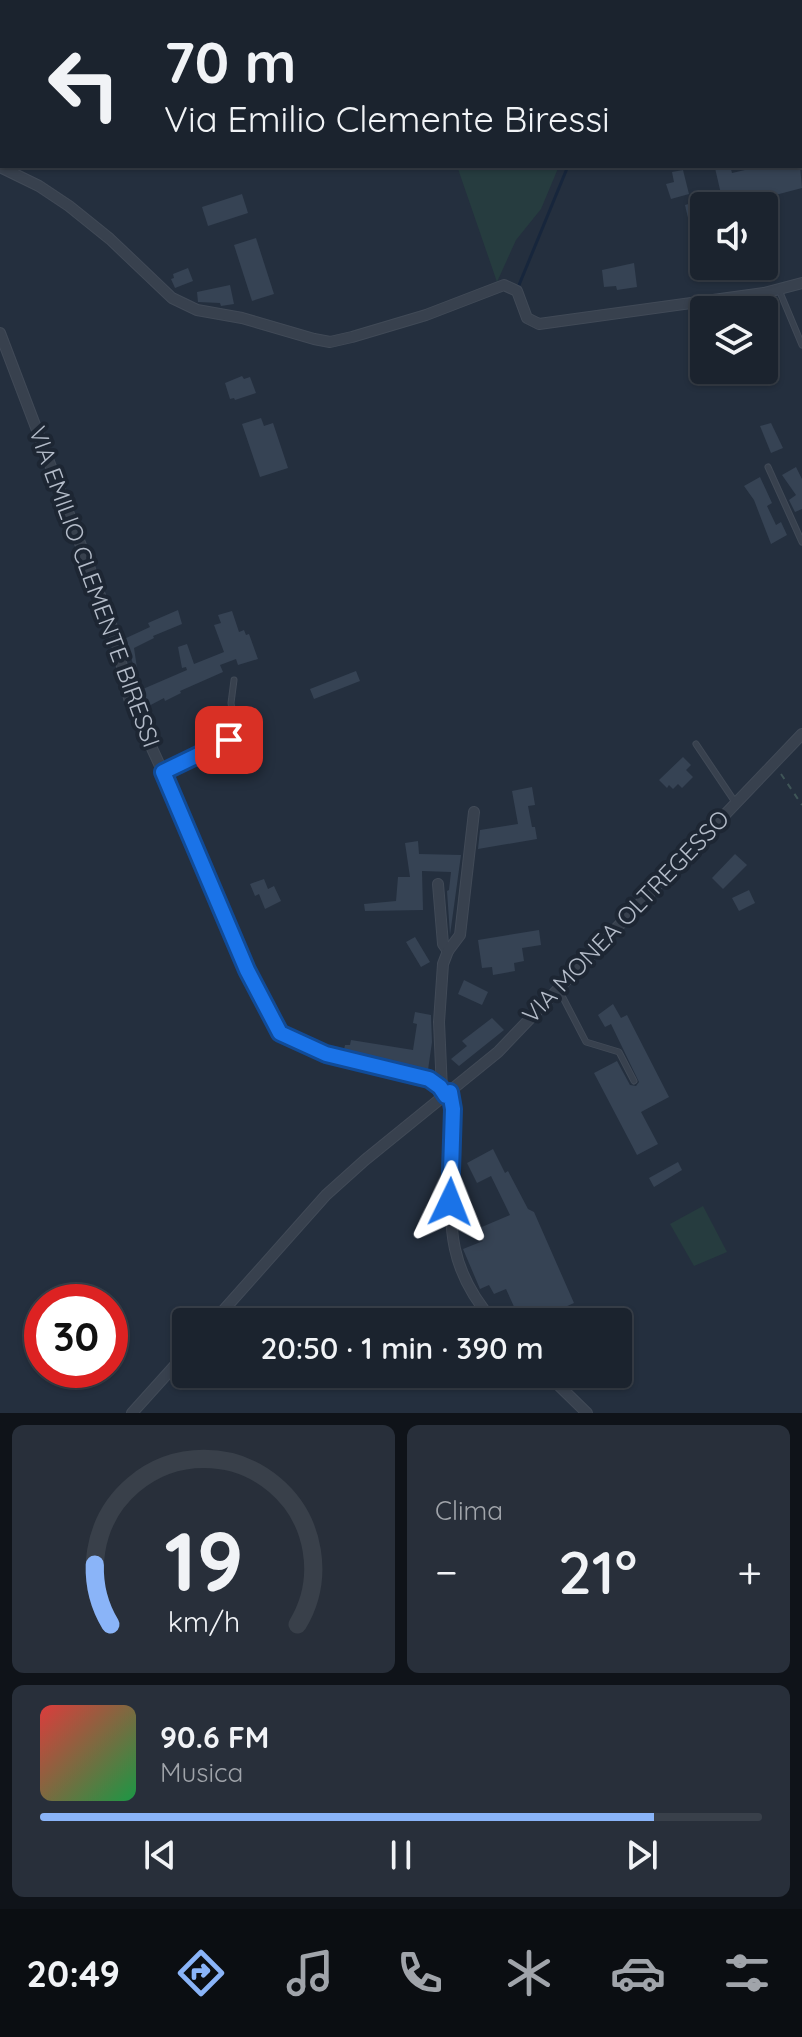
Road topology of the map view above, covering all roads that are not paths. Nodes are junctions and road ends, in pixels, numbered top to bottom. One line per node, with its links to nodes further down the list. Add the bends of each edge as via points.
1 (2, 168): 3 (street, via 69,206 172,298 197,310 330,342 426,315 504,285 517,291 527,318 539,324)
2 (802, 283): 3 (street)
3 (779, 289): 5 (lane)
4 (0, 333): 11 (street, VIA EMILIO CLEMENTE BIRESSI, via 115,635 129,698)
5 (802, 345)
6 (768, 467): 7 (lane)
7 (802, 542)
8 (234, 680): 11 (lane, via 235,728 229,740)
9 (802, 734): 12 (street, VIA MONEA OLTREGESSO)
10 (696, 744): 12 (lane)
11 (163, 772): 18 (street, VIA EMILIO CLEMENTE BIRESSI, via 247,970 280,1033 326,1054)
12 (736, 803): 16 (street, VIA MONEA OLTREGESSO)
13 (474, 812): 15 (street, via 460,935)
14 (438, 884): 15 (street)
15 (448, 951): 17 (street, via 439,1022)
16 (559, 989): 19 (lane, via 586,1042 619,1052); 20 (street, VIA MONEA OLTREGESSO, via 498,1052)
17 (441, 1073): 18 (street); 20 (street)
18 (429, 1079): 20 (street, VIA EMILIO CLEMENTE BIRESSI)
19 (634, 1081)
20 (445, 1092): 21 (street, VIA MONEA OLTREGESSO, via 326,1195); 22 (street, via 453,1109 450,1202 455,1258)
21 (225, 1308)
22 (482, 1308)
23 (172, 1369): 25 (street)
24 (561, 1388): 26 (street)
25 (132, 1413)
26 (587, 1413)

